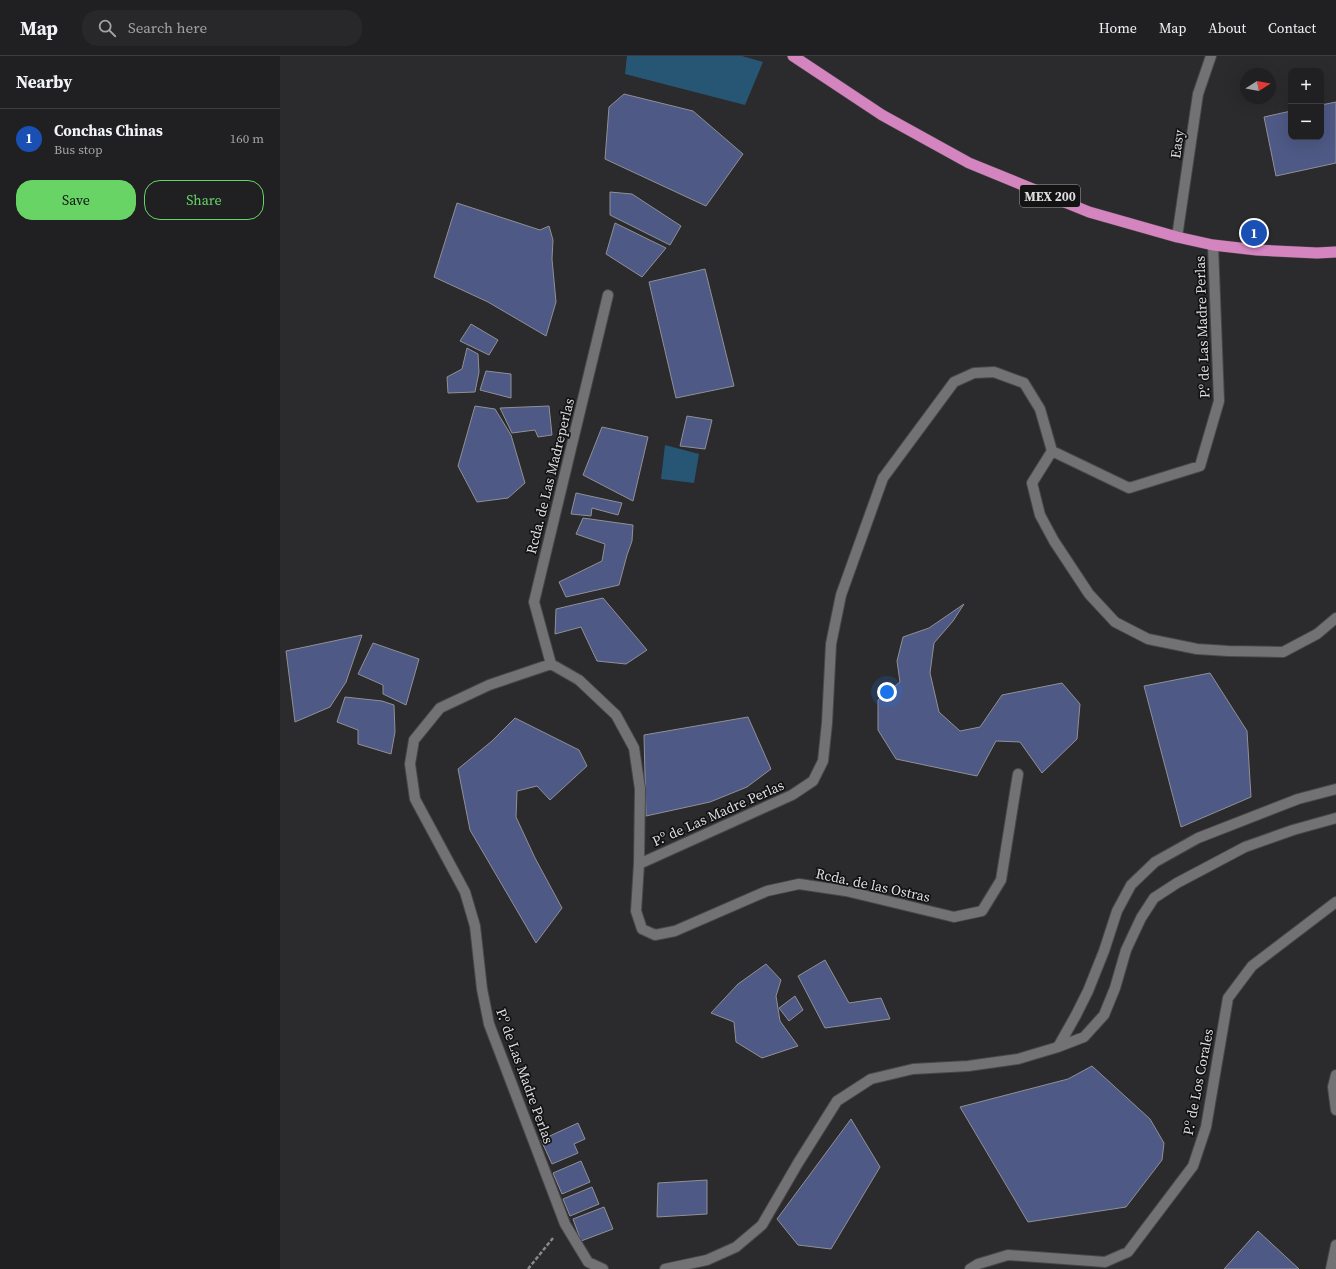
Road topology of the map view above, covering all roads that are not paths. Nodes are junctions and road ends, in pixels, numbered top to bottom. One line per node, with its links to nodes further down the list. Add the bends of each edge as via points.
1 (793, 56): 3 (highway, MEX 200, via 882,115 969,163 1089,212)
2 (1211, 56): 3 (street, Easy, via 1198,94)
3 (1177, 237): 4 (highway, MEX 200)
4 (1213, 245): 5 (highway, MEX 200, via 1257,250); 7 (street, P.º de Las Madre Perlas, via 1220,401 1200,466 1129,488)
5 (1336, 252)
6 (608, 295): 9 (street, Rcda. de Las Madreperlas, via 534,602)
7 (1052, 451): 8 (street, via 1032,483 1040,515 1089,594 1115,622 1148,639 1197,649 1283,652 1317,634); 13 (street, P.º de Las Madre Perlas, via 1040,409 1024,383 994,372 974,373 954,382 883,478 841,595 831,644 823,761 813,781 792,795)
8 (1336, 618)
9 (551, 664): 13 (street, P.º de Las Madre Perlas, via 579,680 616,715 634,748 640,789); 19 (street, P.º de Las Madre Perlas, via 489,684 440,708 414,740 410,764 415,799 465,892 475,926 489,1024 565,1224 588,1262)
10 (1018, 774): 13 (street, Rcda. de las Ostras, via 1001,880 982,911 954,917 846,891 800,884 767,891 675,931 655,935 642,929 636,911)
11 (1336, 789): 15 (street, via 1298,799 1204,835 1155,862 1131,885 1117,911 1088,992)
12 (1336, 818): 15 (street, via 1292,830 1245,848 1177,883 1154,898 1126,950 1104,1015 1084,1037)
13 (638, 864)
14 (1336, 902): 21 (street, P.º de Los Corales, via 1252,966 1228,998 1206,1127 1193,1166 1128,1252 1105,1262 1008,1255)
15 (1058, 1047): 20 (street, via 1018,1059 968,1066 913,1069 871,1079 838,1101 762,1225 736,1247 707,1260)
16 (1336, 1075): 17 (street, via 1333,1087)
17 (1336, 1110)
18 (1336, 1245): 22 (street)
19 (603, 1269)
20 (665, 1269)
21 (970, 1269)
22 (1331, 1269)

